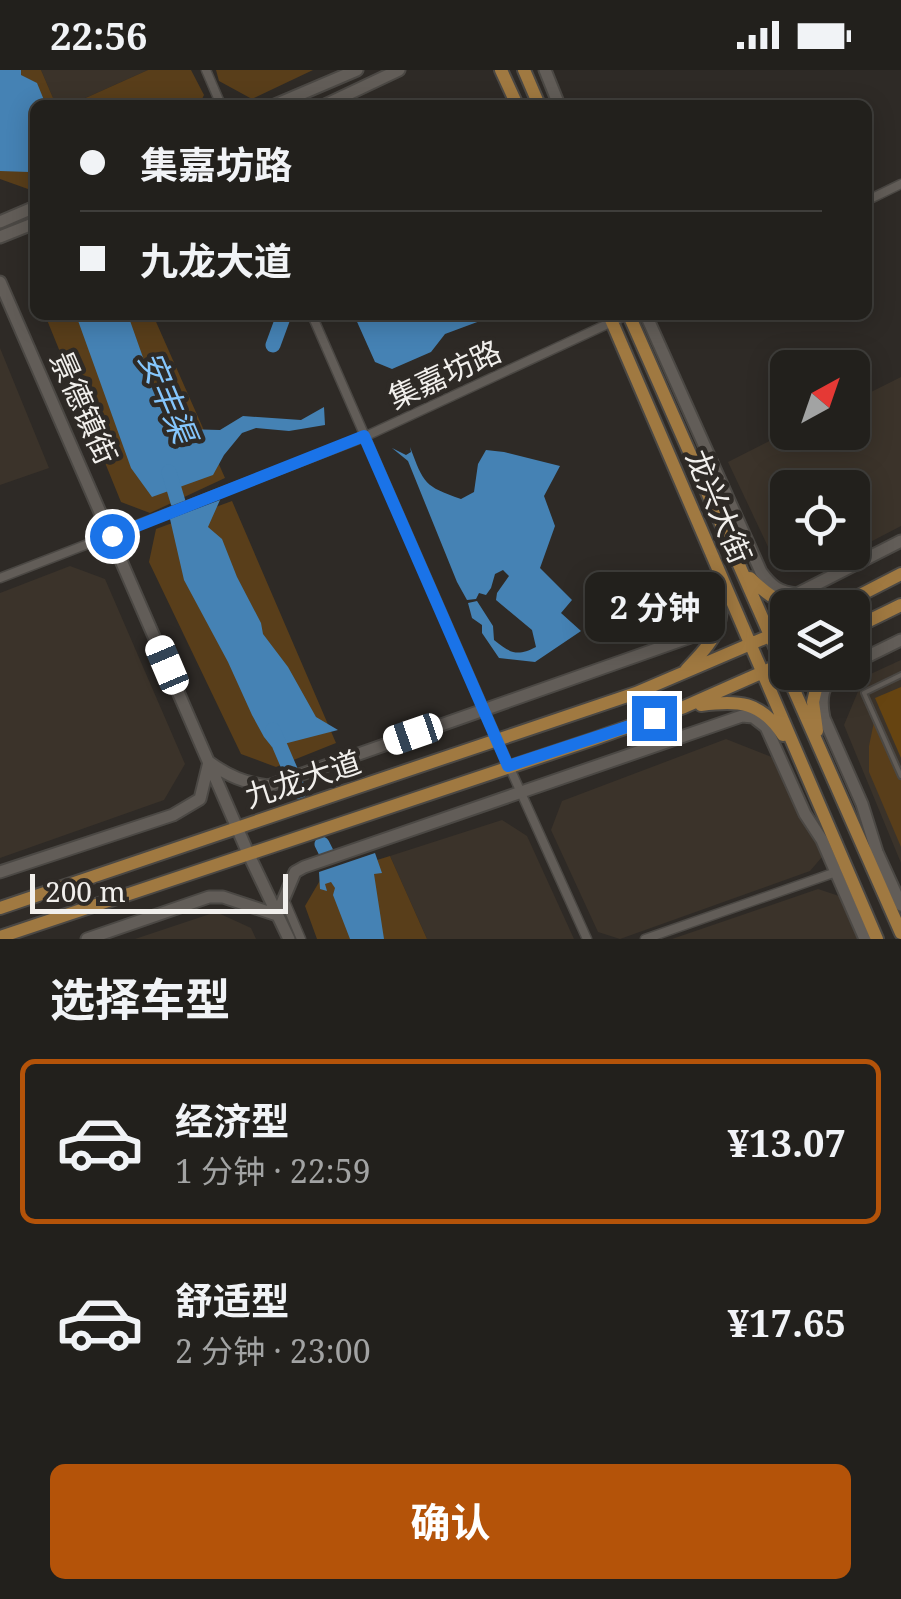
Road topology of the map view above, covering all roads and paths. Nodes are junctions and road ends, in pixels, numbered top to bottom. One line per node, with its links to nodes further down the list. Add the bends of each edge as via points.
1 (206, 70): 7 (street)
2 (357, 70): 8 (main road)
3 (400, 70): 9 (main road)
4 (502, 70): 10 (main road)
5 (545, 70): 12 (main road)
6 (528, 74): 11 (main road)
7 (219, 100)
8 (287, 100)
9 (335, 100)
10 (515, 100)
11 (537, 100)
12 (557, 100)
13 (901, 184): 14 (street)
14 (872, 198)
15 (30, 209): 16 (main road)
16 (0, 222)
17 (30, 225): 18 (main road)
18 (0, 238)
19 (0, 282): 26 (main road, 景德镇街)
20 (314, 320): 25 (street)
21 (607, 320): 25 (street, 集嘉坊路)
22 (612, 320): 28 (main road, 龙兴大街)
23 (630, 320): 29 (main road, 龙兴大街)
24 (648, 320): 32 (main road)
25 (364, 436): 26 (street, 集嘉坊路); 51 (street)
26 (112, 536): 31 (street, 集嘉坊路); 55 (main road, 景德镇街)
27 (901, 541): 33 (main road)
28 (718, 570): 38 (main road); 41 (main road, 龙兴大街)
29 (743, 570): 35 (main road); 39 (main road, 龙兴大街)
30 (901, 574): 34 (main road)
31 (0, 578)
32 (775, 590)
33 (805, 590)
34 (869, 590)
35 (770, 598)
36 (901, 605): 37 (main road)
37 (870, 621)
38 (719, 627): 44 (main road); 51 (main road)
39 (770, 636): 41 (main road, 九龙大道)
40 (901, 640): 42 (main road)
41 (749, 645): 44 (main road, 九龙大道); 45 (main road, 龙兴大街)
42 (870, 655)
43 (770, 670): 45 (main road, 九龙大道)
44 (682, 674): 52 (main road, 九龙大道)
45 (762, 674): 50 (main road, 九龙大道); 54 (main road, 龙兴大街)
46 (901, 675): 57 (lane, via 864,693)
47 (796, 690): 53 (main road, 龙兴大街)
48 (815, 690): 53 (main road)
49 (824, 690): 64 (main road, via 824,718)
50 (684, 708): 54 (main road, via 732,700 754,707 777,724); 56 (main road, 九龙大道)
51 (484, 709): 52 (street); 55 (main road, via 268,786 228,776)
52 (498, 742): 56 (street); 59 (main road, 九龙大道)
53 (820, 748): 67 (main road, 龙兴大街)
54 (800, 760): 61 (main road, 龙兴大街)
55 (209, 762): 59 (main road, 景德镇街); 62 (main road, via 200,799 173,815)
56 (508, 766): 58 (street); 60 (main road, 九龙大道)
57 (901, 776)
58 (520, 792): 61 (main road, via 753,717 766,727 805,814); 63 (main road, via 304,868); 72 (street)
59 (237, 828): 60 (main road, 景德镇街); 65 (main road, 九龙大道)
60 (248, 852): 66 (main road, 景德镇街); 68 (main road, 九龙大道)
61 (842, 870): 73 (street); 74 (main road); 75 (main road, 龙兴大街)
62 (0, 872)
63 (284, 899): 66 (main road); 71 (street)
64 (901, 905)
65 (0, 908)
66 (277, 915): 69 (main road, via 209,897); 70 (main road, 景德镇街)
67 (901, 933)
68 (0, 936)
69 (86, 939)
70 (289, 939)
71 (301, 939)
72 (587, 939)
73 (644, 939)
74 (865, 939)
75 (877, 939)

